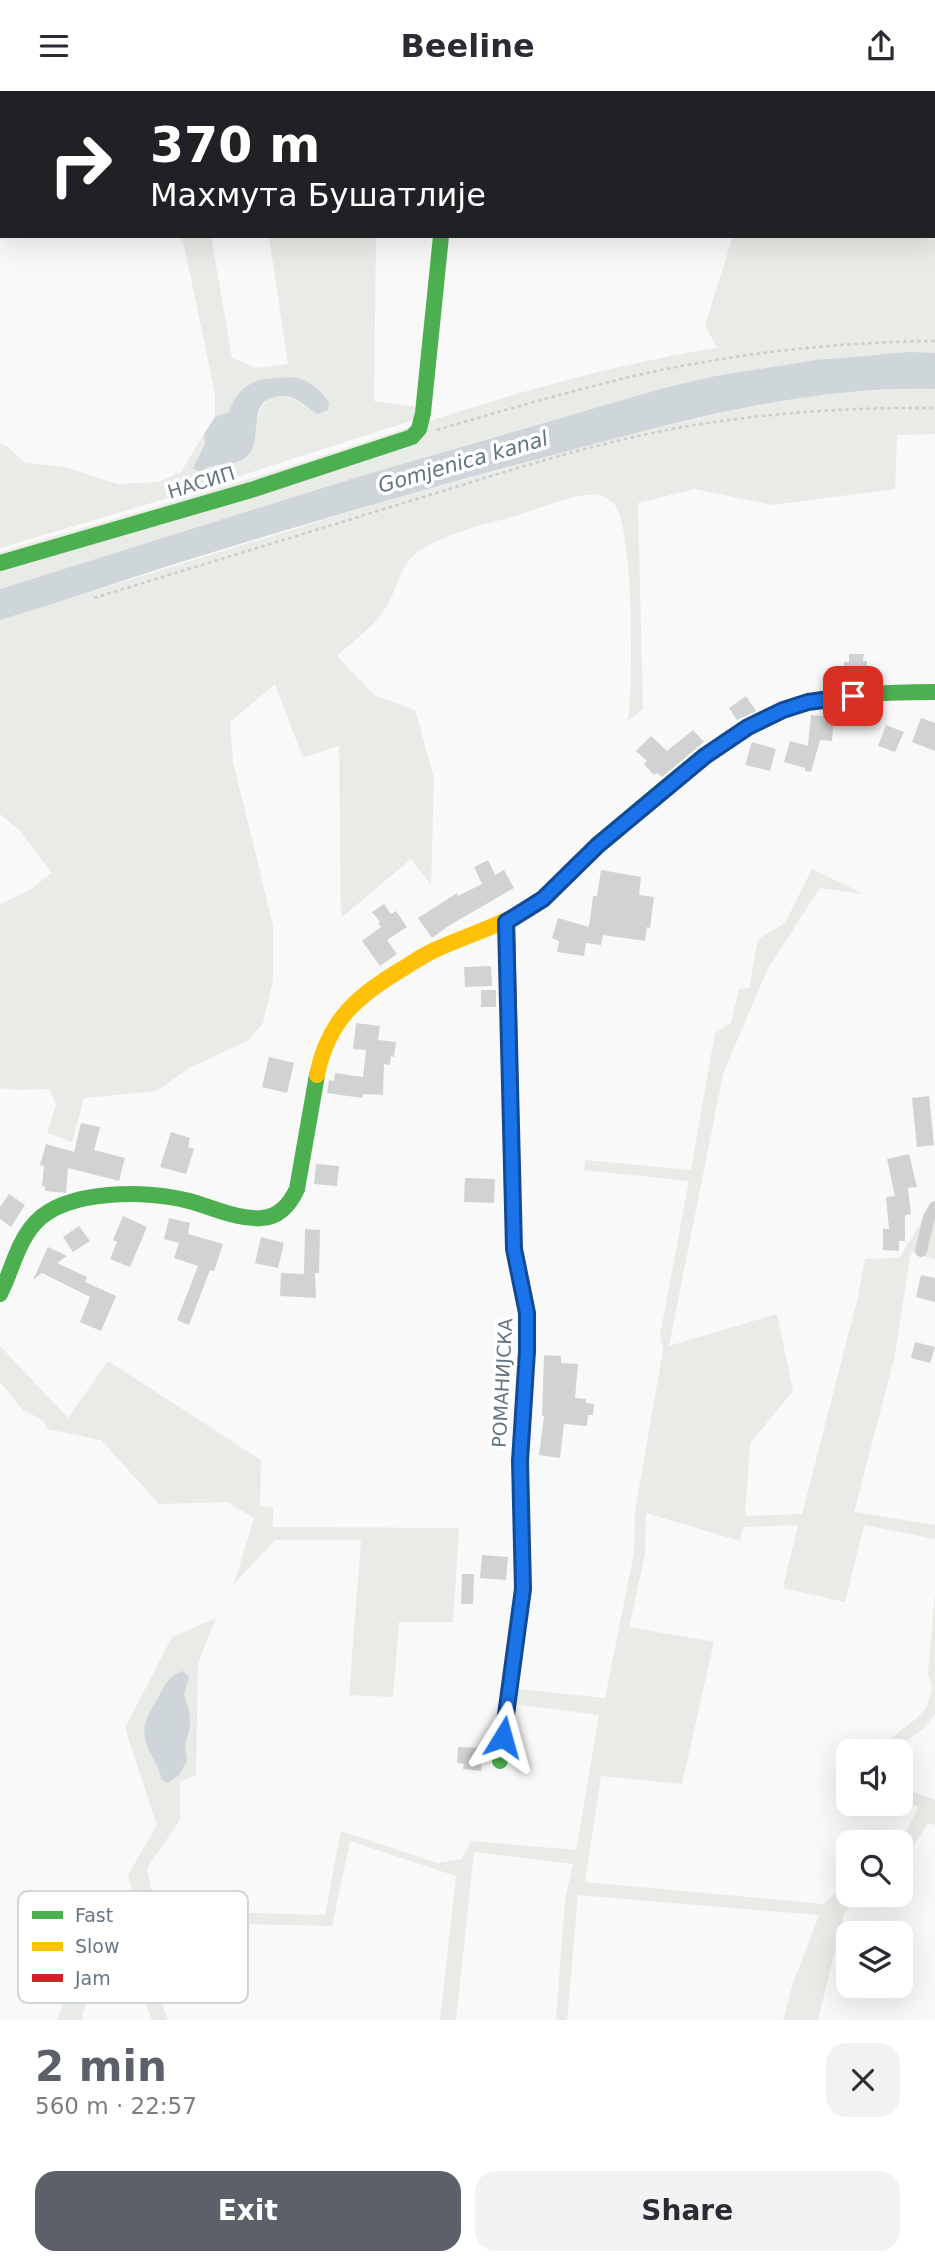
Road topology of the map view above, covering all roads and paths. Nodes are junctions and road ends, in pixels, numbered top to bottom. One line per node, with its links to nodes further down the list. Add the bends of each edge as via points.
1 (441, 238): 4 (street, via 421,428)
2 (935, 341): 4 (path, via 722,360 619,380)
3 (935, 408): 6 (path, via 746,418 600,446)
4 (412, 437): 5 (street, НАСИП)
5 (0, 563)
6 (94, 598)
7 (935, 692): 8 (street, via 808,702 748,727 705,756 608,837 543,899)
8 (506, 922): 11 (street, via 404,966 346,1011 330,1033 318,1071 297,1189 280,1213 264,1218 247,1216 142,1191 63,1206 33,1225); 12 (street, РОМАНИЈСКА, via 514,1249 527,1313 527,1351 520,1461 523,1589)
9 (935, 1207): 10 (street)
10 (921, 1251)
11 (0, 1294)
12 (500, 1761)

